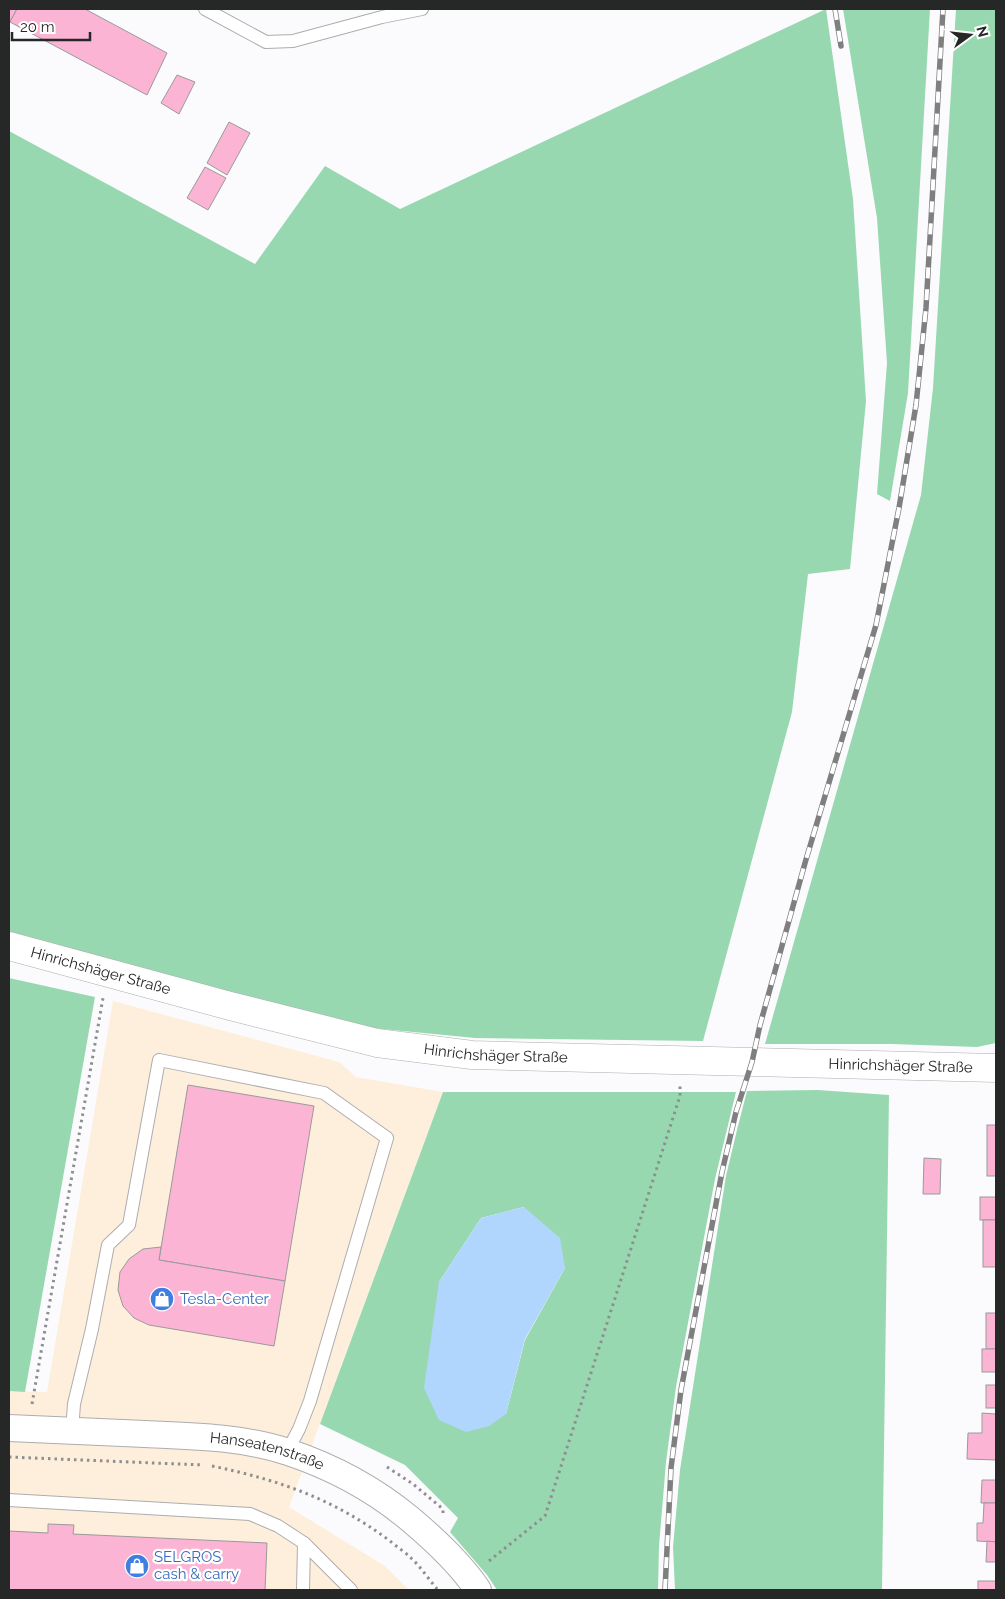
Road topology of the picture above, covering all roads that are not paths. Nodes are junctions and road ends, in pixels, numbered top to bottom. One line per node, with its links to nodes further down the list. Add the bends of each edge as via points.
1 (205, 9): 2 (lane, via 266,42 293,41)
2 (422, 9)
3 (9, 946): 4 (main road, Hinrichshäger Straße, via 376,1043 472,1055)
4 (996, 1068)
5 (18, 1429): 6 (street, Hanseatenstraße)
6 (72, 1431): 7 (street, Hanseatenstraße, via 199,1436 257,1444); 7 (lane, via 74,1404 108,1245 129,1225 160,1060 324,1093 387,1138 310,1402)
7 (287, 1452): 10 (street, Hanseatenstraße, via 346,1475 391,1503 430,1536)
8 (9, 1500): 9 (lane, via 250,1514 278,1526)
9 (304, 1543): 11 (lane); 12 (lane)
10 (473, 1583)
11 (303, 1590)
12 (352, 1590)

